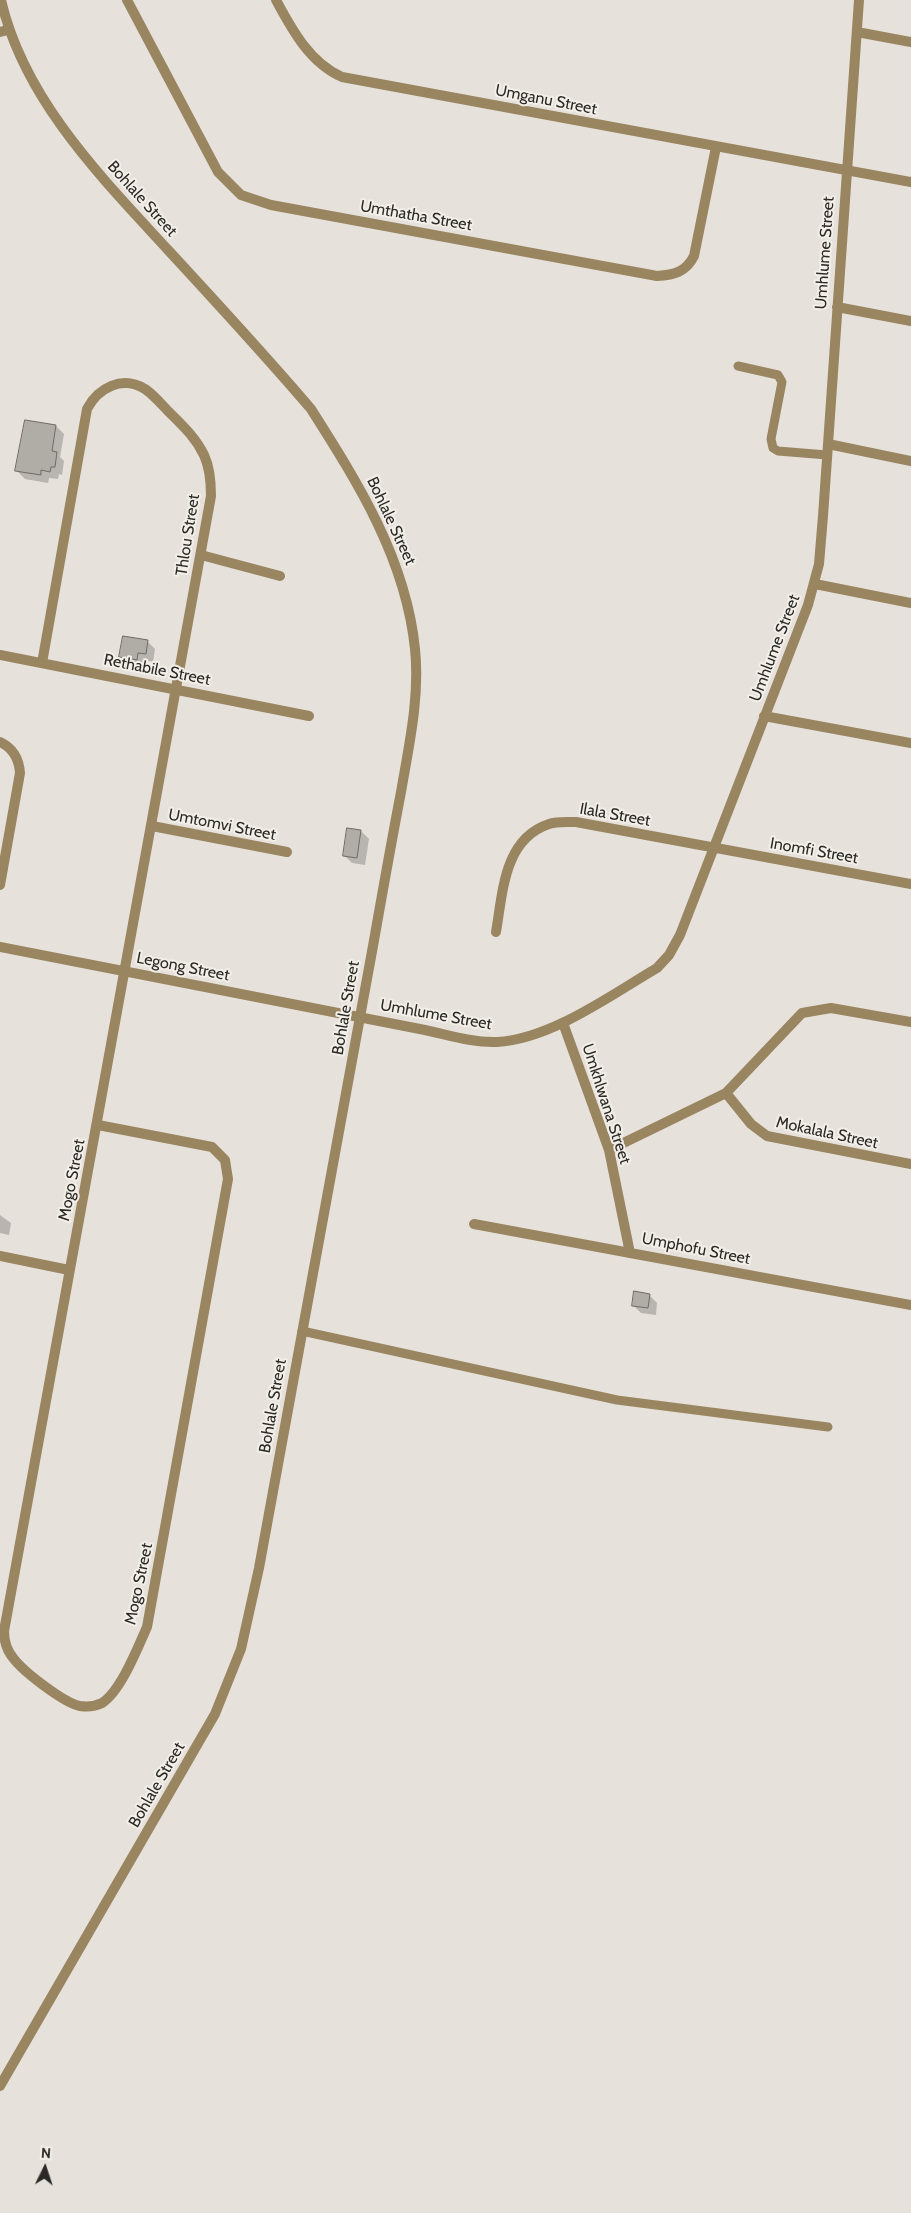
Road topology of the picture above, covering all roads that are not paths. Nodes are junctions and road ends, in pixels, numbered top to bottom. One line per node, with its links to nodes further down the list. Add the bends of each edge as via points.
1 (1, 0): 5 (street, Bohlale Street)
2 (126, 0): 8 (street, Umthatha Street, via 218,172 241,195 263,203 657,276 672,275 684,269 694,256)
3 (276, 0): 8 (street, Umganu Street, via 312,56 330,72 342,77)
4 (859, 0): 6 (street, Umhlume Street)
5 (4, 31): 36 (street, Bohlale Street, via 36,87 77,147 311,409 369,503 400,577 415,646 417,682)
6 (857, 32): 7 (street); 9 (street, Umhlume Street)
7 (911, 42)
8 (716, 147): 9 (street, Umganu Street)
9 (846, 170): 10 (street, Umganu Street); 11 (street, Umhlume Street)
10 (911, 182)
11 (837, 306): 12 (street); 14 (street, Umhlume Street)
12 (911, 321)
13 (738, 366): 15 (lane, via 778,375 782,382 772,448)
14 (828, 444): 15 (street, Umhlume Street); 16 (street)
15 (827, 455): 19 (street, Umhlume Street)
16 (911, 461)
17 (201, 555): 18 (street); 22 (street, Thlou Street, via 211,480 198,443 144,389 129,383 108,387 98,393 87,409); 23 (street, Thlou Street)
18 (280, 576)
19 (815, 584): 20 (street); 25 (street, Umhlume Street)
20 (911, 602)
21 (0, 655): 22 (street, Rethabile Street)
22 (42, 663): 23 (street, Rethabile Street)
23 (176, 689): 24 (street, Rethabile Street); 28 (street, Thlou Street)
24 (309, 716)
25 (764, 716): 27 (street); 29 (street, Umhlume Street)
26 (0, 742): 32 (street, via 17,758 20,773)
27 (911, 743)
28 (152, 826): 30 (street, Umtomvi Street); 35 (street, Thlou Street)
29 (712, 848): 31 (street, Inomfi Street); 33 (street, Ilala Street, via 576,822 551,823 525,837 517,846 507,872); 38 (street, Umhlume Street, via 680,936 669,955 657,968)
30 (287, 852)
31 (911, 884)
32 (0, 885)
33 (496, 932)
34 (0, 947): 35 (street, Legong Street)
35 (125, 971): 36 (street, Legong Street); 40 (street, Mogo Street)
36 (360, 1017): 38 (street, Umhlume Street, via 494,1042 509,1041); 48 (street, Bohlale Street)
37 (911, 1022): 39 (street, via 831,1008 810,1010 794,1020)
38 (563, 1024): 41 (street, Umkhlwana Street)
39 (726, 1093): 41 (street); 42 (street, Mokalala Street, via 752,1124 767,1136)
40 (98, 1124): 46 (street, Mogo Street); 46 (street, Mogo Street, via 212,1146 225,1160 228,1180 147,1627 116,1688 101,1703 91,1706 79,1706 69,1701 21,1667 8,1651 4,1638)
41 (609, 1150): 44 (street, Umkhlwana Street)
42 (911, 1164)
43 (474, 1224): 44 (street, Umphofu Street)
44 (630, 1252): 47 (street, Umphofu Street)
45 (0, 1256): 46 (street)
46 (69, 1270)
47 (911, 1305)
48 (302, 1331): 49 (lane, via 618,1400); 50 (street, Bohlale Street, via 250,1611 229,1684 204,1734)
49 (828, 1427)
50 (0, 2086)

